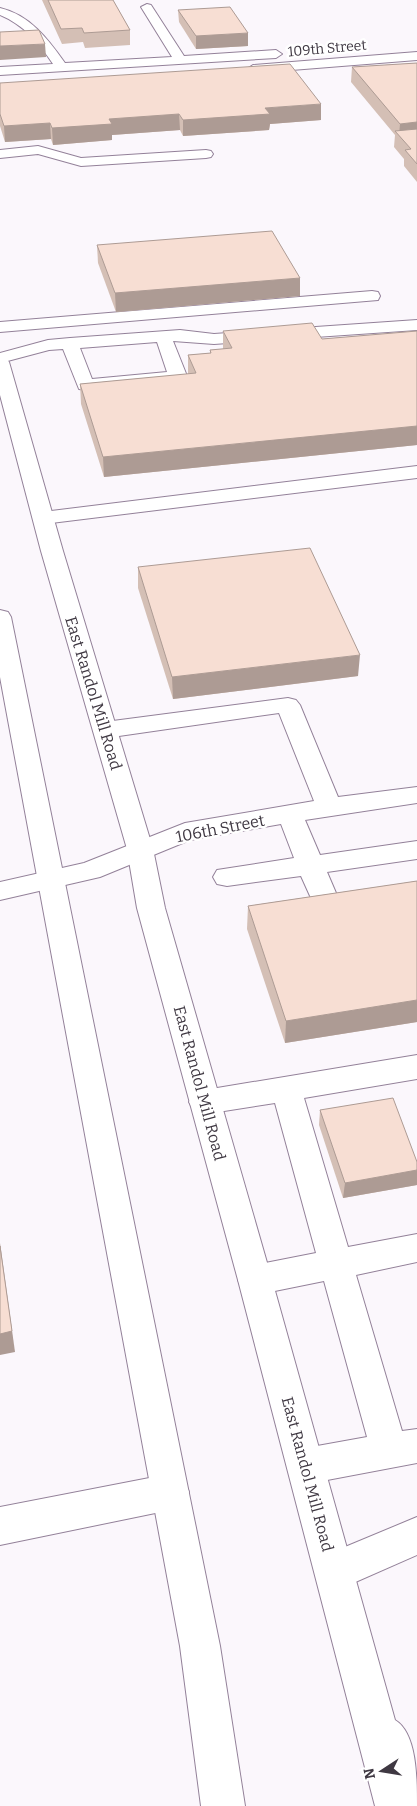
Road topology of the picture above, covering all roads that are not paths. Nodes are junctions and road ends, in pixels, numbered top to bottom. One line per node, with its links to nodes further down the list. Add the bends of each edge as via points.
1 (148, 7): 6 (main road)
2 (0, 11): 10 (main road, via 16,18 46,42)
3 (417, 47): 4 (main road, 109th Street)
4 (252, 56): 6 (main road, 109th Street); 11 (main road)
5 (417, 56): 7 (main road, 109th Street)
6 (180, 60): 10 (main road, 109th Street)
7 (349, 61): 9 (main road, via 359,71); 11 (main road, 109th Street)
8 (0, 62): 12 (main road, via 29,60)
9 (417, 67)
10 (62, 68): 12 (main road, 109th Street)
11 (262, 68): 13 (main road, 109th Street)
12 (44, 69): 14 (main road, 109th Street)
13 (238, 70)
14 (0, 72)
15 (0, 154): 16 (main road, via 38,150 81,162)
16 (206, 154)
17 (372, 296): 19 (main road)
18 (417, 325): 20 (main road, via 214,339)
19 (0, 327)
20 (163, 336): 21 (main road); 21 (main road, via 178,376 85,385)
21 (70, 343): 22 (main road, via 48,345)
22 (0, 358)
23 (0, 362): 25 (main road, East Randol Mill Road)
24 (417, 472): 25 (main road)
25 (43, 518): 28 (main road, East Randol Mill Road)
26 (0, 617): 27 (main road)
27 (6, 683): 36 (main road)
28 (105, 730): 30 (main road, via 288,705); 32 (main road, East Randol Mill Road)
29 (417, 794): 30 (main road, 106th Street)
30 (329, 807): 31 (main road, 106th Street)
31 (290, 815): 32 (main road, 106th Street, via 185,832); 34 (main road)
32 (140, 849): 36 (main road, 106th Street, via 90,871); 41 (main road, East Randol Mill Road, via 151,908)
33 (417, 850): 34 (main road)
34 (311, 865): 35 (main road); 38 (main road)
35 (227, 877)
36 (51, 879): 37 (main road, 106th Street); 47 (main road)
37 (0, 891)
38 (325, 900)
39 (417, 1067): 40 (main road)
40 (286, 1088): 41 (main road); 43 (main road)
41 (205, 1102): 44 (main road, East Randol Mill Road)
42 (417, 1248): 43 (main road)
43 (337, 1264): 44 (main road); 45 (main road)
44 (255, 1280): 46 (main road, East Randol Mill Road)
45 (403, 1449): 46 (main road)
46 (306, 1466): 50 (main road, East Randol Mill Road)
47 (170, 1492): 48 (main road); 53 (main road, via 200,1646)
48 (0, 1526)
49 (415, 1544): 50 (main road)
50 (335, 1571): 51 (main road, East Randol Mill Road)
51 (369, 1700): 52 (main road, via 396,1753); 54 (main road, East Randol Mill Road)
52 (417, 1785)
53 (222, 1805)
54 (397, 1806)

